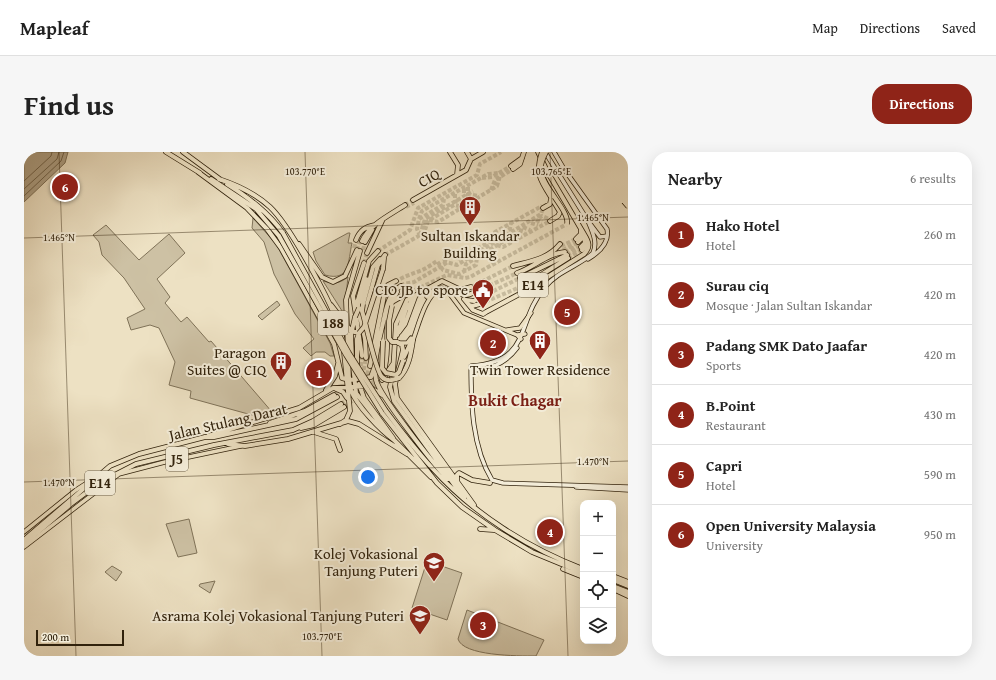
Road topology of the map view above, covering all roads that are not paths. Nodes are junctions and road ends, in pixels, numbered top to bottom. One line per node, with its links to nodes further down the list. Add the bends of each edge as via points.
1 (166, 152): 16 (highway, 188)
2 (183, 152): 18 (highway, 188)
3 (450, 152): 17 (highway, CIQ, via 458,167)
4 (467, 152): 14 (highway)
5 (483, 152): 11 (highway, CIQ)
6 (538, 152): 29 (highway)
7 (542, 152): 20 (highway, bridge, via 538,174)
8 (546, 152): 27 (main road); 28 (highway, bridge, via 541,162 541,173 563,211)
9 (554, 152): 31 (main road, via 577,189 607,228)
10 (626, 152): 13 (main road)
11 (476, 154): 14 (highway, CIQ)
12 (524, 154): 15 (highway, via 520,164)
13 (628, 156)
14 (471, 159): 17 (highway, CIQ, via 466,170)
15 (512, 167)
16 (198, 172): 30 (highway, 188, via 252,206); 63 (highway, via 247,208 267,229 281,248)
17 (457, 176): 19 (highway, CIQ)
18 (219, 179): 30 (highway, 188, via 259,206 270,216); 32 (highway, via 240,187 270,207)
19 (432, 191): 21 (highway, CIQ); 24 (highway, via 415,196 396,208)
20 (551, 198): 23 (highway); 26 (highway, via 560,214)
21 (413, 202)
22 (406, 206): 24 (highway)
23 (542, 207)
24 (392, 214): 25 (highway)
25 (382, 220): 34 (highway, via 365,230); 37 (highway)
26 (550, 220)
27 (588, 221): 31 (main road, via 600,237); 36 (main road, via 595,239)
28 (567, 224)
29 (582, 230): 33 (highway); 35 (highway); 35 (highway, via 584,240)
30 (281, 234): 92 (highway, 188, bridge, via 349,362)
31 (607, 236): 40 (main road)
32 (295, 240): 37 (highway, via 322,277 329,281 341,279); 56 (highway)
33 (588, 240): 35 (highway, via 587,246); 58 (highway, E14, via 588,250 584,254 486,312 479,313)
34 (361, 241)
35 (578, 243)
36 (595, 248): 40 (main road, via 600,249); 61 (main road, via 590,255 548,283)
37 (360, 251): 65 (highway, via 347,295)
38 (557, 251): 39 (highway, E14); 43 (highway, E14, via 539,260); 44 (highway, E14)
39 (564, 251): 45 (highway, E14, via 561,258); 47 (highway, E14)
40 (600, 252): 71 (main road, via 549,285 539,300)
41 (385, 255): 67 (highway, via 378,265); 70 (highway, bridge, via 364,327); 75 (highway, bridge, via 375,264 362,311 378,371 386,380 399,378 404,371)
42 (364, 263): 67 (highway, via 353,296 364,357 366,344)
43 (513, 266)
44 (517, 273)
45 (520, 278)
46 (396, 281): 80 (highway, via 388,285 385,291)
47 (524, 285)
48 (453, 287): 49 (highway, via 461,290); 51 (highway, E14); 53 (highway, via 442,281)
49 (471, 287)
50 (473, 293): 51 (highway, via 465,296)
51 (460, 294): 54 (highway, E14)
52 (404, 295): 59 (highway)
53 (415, 296): 72 (highway, via 405,324); 72 (highway, via 407,300 403,306 396,324)
54 (464, 299): 55 (highway, via 470,302); 58 (highway, E14)
55 (477, 299)
56 (330, 304): 62 (highway); 65 (highway)
57 (480, 304): 58 (highway)
58 (469, 305)
59 (391, 306): 66 (highway, via 401,286 395,290 387,305); 76 (highway, bridge, via 389,338 392,342); 81 (highway, via 386,329)
60 (423, 311): 68 (main road, via 433,293 443,290 464,313); 75 (main road); 76 (main road, via 410,341)
61 (530, 313): 68 (main road, via 520,328); 71 (main road)
62 (338, 322): 63 (highway, via 337,326 330,329); 83 (highway)
63 (322, 323): 77 (highway, via 334,344)
64 (353, 323): 65 (highway); 67 (highway, bridge, via 358,308 371,262 378,251 369,261 358,298 358,308); 69 (highway)
65 (346, 324): 69 (highway); 83 (highway)
66 (382, 325): 75 (highway, bridge, via 382,368 386,373 396,375 399,372 407,348); 78 (highway)
67 (362, 326)
68 (504, 330): 73 (main road)
69 (351, 331): 70 (highway); 83 (highway)
70 (359, 333): 83 (highway)
71 (524, 334): 73 (main road); 74 (main road); 82 (main road, via 513,353 502,362 486,369)
72 (396, 335): 79 (highway)
73 (517, 335): 74 (main road)
74 (521, 339): 82 (main road, via 503,358)
75 (413, 340)
76 (397, 342): 102 (highway, via 403,350 395,384 396,398)
77 (339, 361): 83 (highway, via 340,375); 87 (highway, via 335,376)
78 (377, 361): 83 (highway, via 370,377); 90 (highway, via 377,383)
79 (394, 362): 84 (highway); 105 (highway, via 390,387 392,397)
80 (370, 366)
81 (385, 367)
82 (471, 368): 106 (main road, via 475,434 492,480 503,483)
83 (352, 379): 85 (highway); 85 (highway)
84 (382, 380)
85 (352, 386): 86 (highway); 89 (highway); 90 (highway, via 372,388); 96 (highway, via 364,398); 96 (highway, via 356,398 374,422)
86 (333, 388): 87 (highway); 89 (highway, via 343,392)
87 (324, 392): 95 (highway, J5, via 299,408)
88 (336, 396): 95 (highway, Jalan Stulang Darat / E14, via 296,419)
89 (348, 399): 93 (highway, via 349,414)
90 (388, 401): 105 (highway, via 429,456)
91 (342, 405): 97 (highway, E14, via 314,425)
92 (384, 412): 103 (highway, 188); 107 (highway, 188, via 434,470)
93 (340, 424): 94 (highway, J5); 100 (highway, via 354,422 360,429 368,430)
94 (314, 432): 98 (highway, J5); 99 (highway, via 336,439)
95 (207, 437): 101 (highway, Jalan Stulang Darat / E14, via 125,459)
96 (394, 440): 100 (highway)
97 (214, 445): 98 (highway); 113 (highway, E14, via 136,464 118,472 71,504)
98 (245, 446): 113 (main road, Jalan Stulang Darat / J5, via 172,460 119,474)
99 (340, 450)
100 (407, 454): 103 (highway)
101 (96, 477): 111 (main road, Jalan Stulang Darat); 112 (highway, E14)
102 (457, 481): 104 (highway, via 459,473 472,480); 108 (highway)
103 (437, 483): 110 (highway, 188, via 462,507)
104 (490, 483)
105 (457, 487): 107 (highway)
106 (628, 489)
107 (464, 498): 108 (highway, 188)
108 (476, 508): 115 (highway, 188, via 521,540)
109 (480, 529): 110 (highway)
110 (495, 530): 114 (highway, 188)
111 (24, 532)
112 (24, 540)
113 (24, 545)
114 (540, 556): 116 (highway, 188); 117 (highway)
115 (580, 567)
116 (580, 573)
117 (580, 576)
118 (616, 577): 120 (highway)
119 (616, 581): 121 (highway)
120 (628, 582)
121 (628, 586)
122 (616, 587): 124 (highway)
123 (616, 590): 125 (highway)
124 (628, 592)
125 (628, 596)

